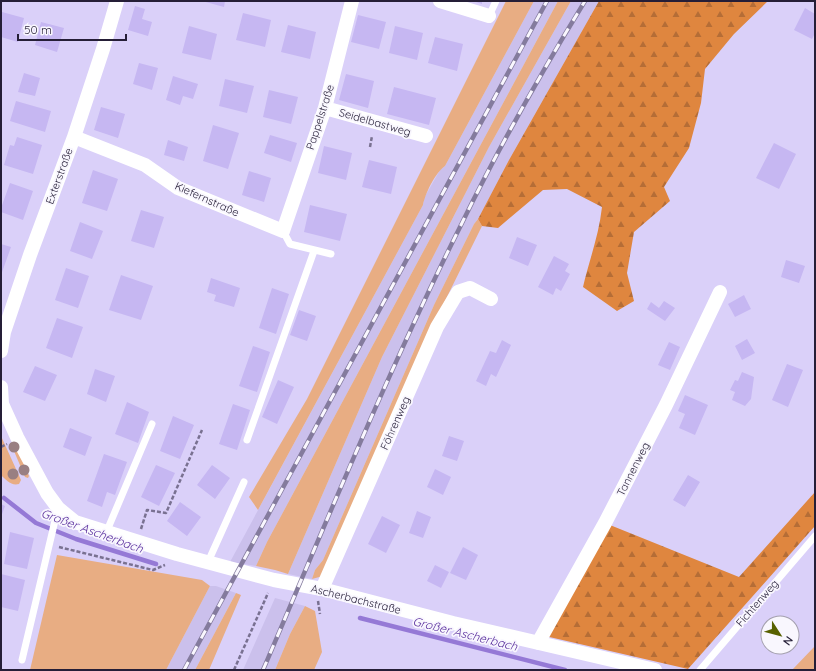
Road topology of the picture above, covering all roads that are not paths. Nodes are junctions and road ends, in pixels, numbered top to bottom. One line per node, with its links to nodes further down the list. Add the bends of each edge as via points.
1 (117, 1): 8 (street, Exterstraße)
2 (352, 1): 6 (street, Pappelstraße)
3 (440, 1): 5 (street)
4 (496, 1): 5 (lane)
5 (489, 16)
6 (325, 108): 7 (street, Seidelbastweg); 9 (street, Pappelstraße)
7 (426, 136)
8 (74, 137): 9 (street, Kiefernstraße, via 145,165 178,188); 14 (street, Exterstraße, via 30,255 4,332)
9 (283, 231): 10 (lane, Kiefernstraße, via 290,244)
10 (314, 251): 11 (lane, Kiefernstraße); 17 (lane)
11 (331, 254)
12 (720, 292): 24 (street, Tannenweg, via 666,405 605,523)
13 (491, 299): 23 (street, Föhrenweg, via 470,288 458,292 440,321)
14 (1, 351)
15 (1, 387): 19 (street, via 2,404 17,437 47,493)
16 (152, 424): 20 (lane)
17 (247, 440)
18 (244, 482): 22 (lane)
19 (58, 508): 20 (street, via 75,522); 25 (lane)
20 (106, 533): 22 (street)
21 (815, 536): 27 (lane, Fichtenweg)
22 (214, 564): 23 (street, Ascherbachstraße, via 274,580)
23 (320, 596): 24 (street, Ascherbachstraße)
24 (538, 643): 26 (street, Ascherbachstraße)
25 (22, 660)
26 (655, 670)
27 (700, 670)

